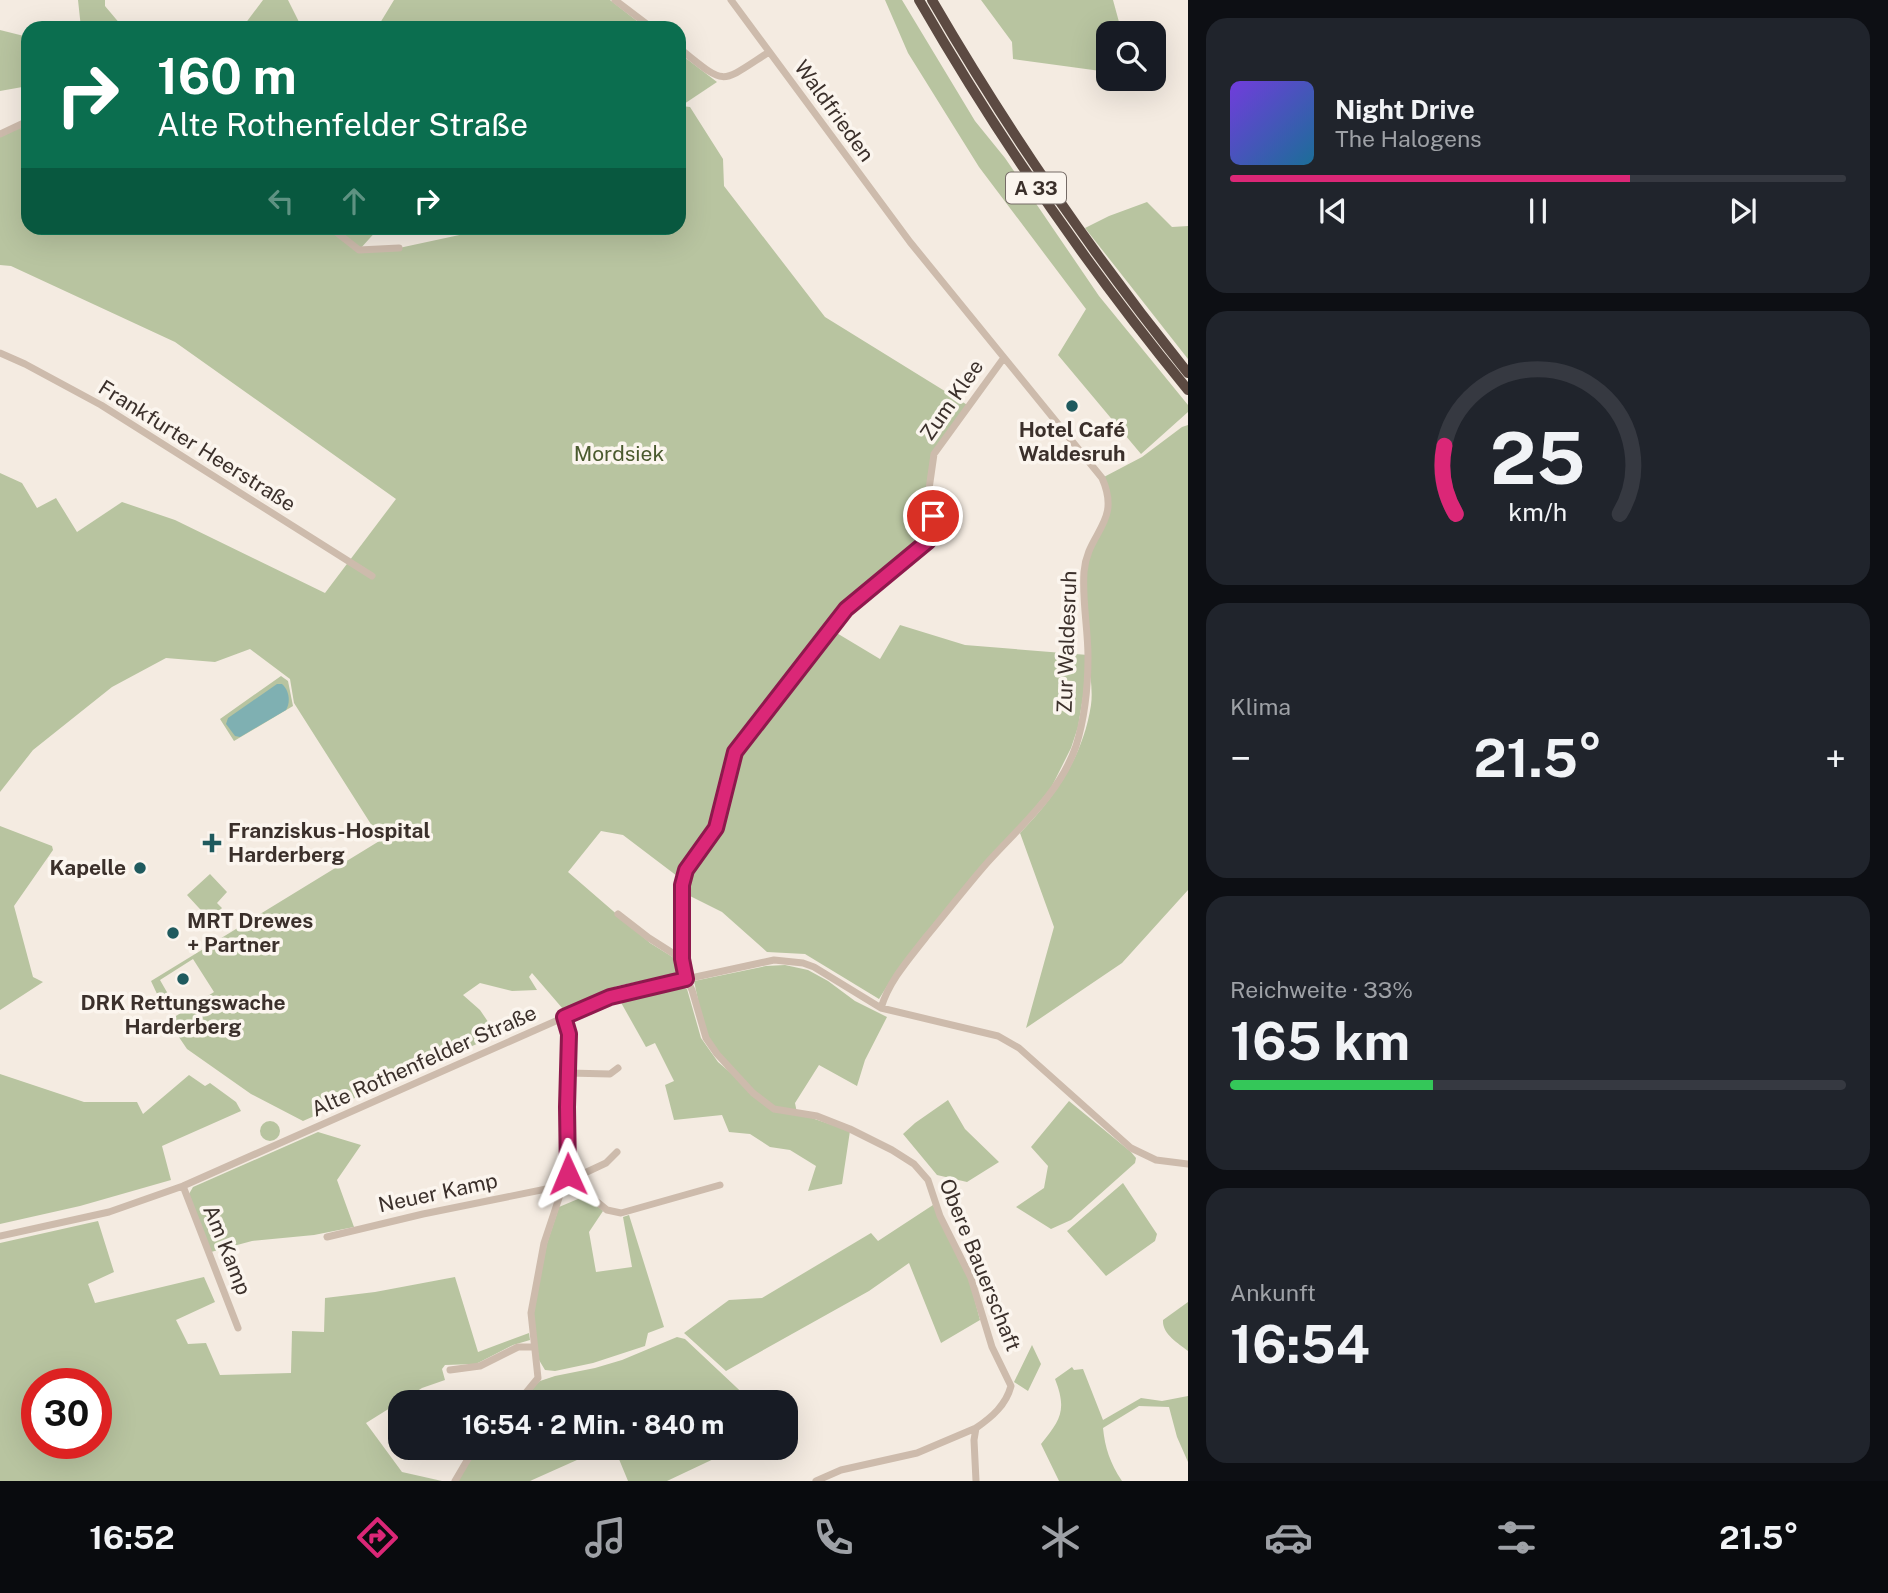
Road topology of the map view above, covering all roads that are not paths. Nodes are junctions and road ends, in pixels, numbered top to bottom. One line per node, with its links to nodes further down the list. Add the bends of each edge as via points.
1 (615, 0): 5 (street)
2 (731, 0): 6 (street, Waldfrieden)
3 (919, 0): 16 (highway, A 33, via 1037,190)
4 (932, 0): 15 (highway, A 33, via 1046,183)
5 (643, 21)
6 (769, 52): 7 (street, via 723,79); 11 (street, Waldfrieden)
7 (686, 53)
8 (21, 124): 9 (street)
9 (0, 134)
10 (340, 235): 12 (street, via 359,250)
11 (910, 242): 14 (street, Zur Waldesruh)
12 (399, 248)
13 (0, 353): 17 (street, Frankfurter Heerstraße, via 101,405)
14 (1003, 359): 19 (street, Zum Klee, via 934,454 929,489 935,529 928,541 846,609 735,752 716,828 686,870 682,885); 21 (street, Zur Waldesruh, via 1108,491 1106,520 1084,568 1086,703 1074,749 1054,791 987,863 912,955 892,982)
15 (1188, 373)
16 (1188, 390)
17 (372, 576)
18 (618, 914): 19 (street)
19 (682, 959): 20 (street, Zum Klee)
20 (686, 979): 21 (street, Alte Rothenfelder Straße, via 774,960 790,961 814,967); 22 (street, Alte Rothenfelder Straße, via 610,997); 37 (street, Obere Bauerschaft, via 706,1038 754,1093 774,1109 817,1116 850,1129 908,1160 928,1180 1011,1386 1007,1399)
21 (881, 1008): 26 (street, Alte Rothenfelder Straße, via 999,1036 1131,1148 1156,1160)
22 (564, 1017): 24 (street, via 569,1034); 29 (street, Alte Rothenfelder Straße)
23 (618, 1068): 24 (street, via 610,1074)
24 (568, 1073): 27 (street)
25 (617, 1152): 27 (street, via 606,1163)
26 (1188, 1164)
27 (572, 1178): 28 (street, via 607,1210 621,1213); 30 (street)
28 (720, 1185)
29 (183, 1186): 31 (street, Alte Rothenfelder Straße, via 109,1212); 33 (street, Am Kamp)
30 (558, 1189): 32 (street, Neuer Kamp); 34 (street, via 531,1313)
31 (0, 1236)
32 (327, 1237)
33 (238, 1328)
34 (533, 1347): 35 (street, via 518,1347 480,1366); 36 (street, via 538,1378)
35 (450, 1370)
36 (528, 1390)
37 (976, 1428): 40 (street, Obere Bauerschaft, via 917,1452); 41 (street)
38 (468, 1460): 39 (street)
39 (456, 1481)
40 (816, 1481)
41 (976, 1481)

